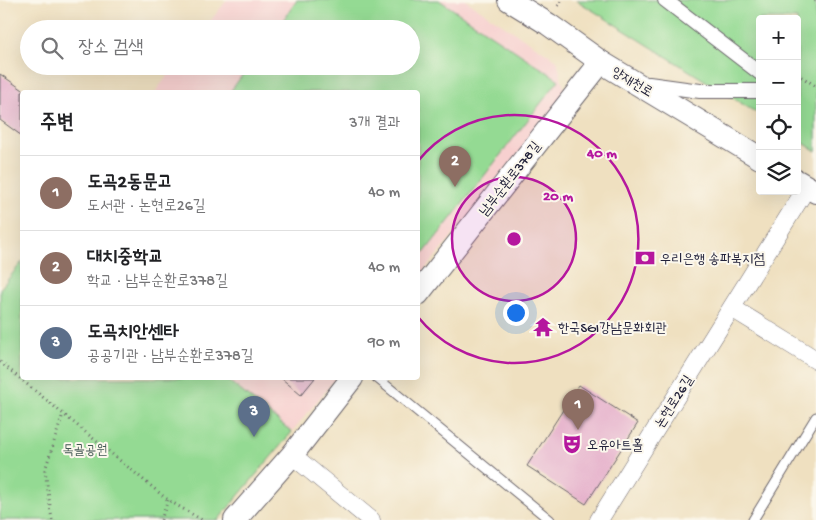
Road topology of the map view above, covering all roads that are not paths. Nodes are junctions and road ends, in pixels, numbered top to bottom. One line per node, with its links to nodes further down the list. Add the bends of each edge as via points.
1 (509, 0): 3 (street, 양재천로)
2 (665, 0): 4 (street)
3 (601, 62): 7 (street, 양재천로); 9 (street, 남부순환로378길)
4 (756, 70)
5 (649, 84): 6 (street, via 700,91)
6 (756, 92)
7 (756, 156)
8 (807, 187): 10 (street, 논현로26길)
9 (420, 291)
10 (732, 308): 11 (street); 19 (street, 논현로26길)
11 (816, 360)
12 (350, 380): 15 (street)
13 (379, 380): 18 (lane)
14 (816, 417): 20 (lane)
15 (292, 455): 16 (street); 17 (street)
16 (235, 520)
17 (371, 520)
18 (550, 520)
19 (599, 520)
20 (753, 520)

